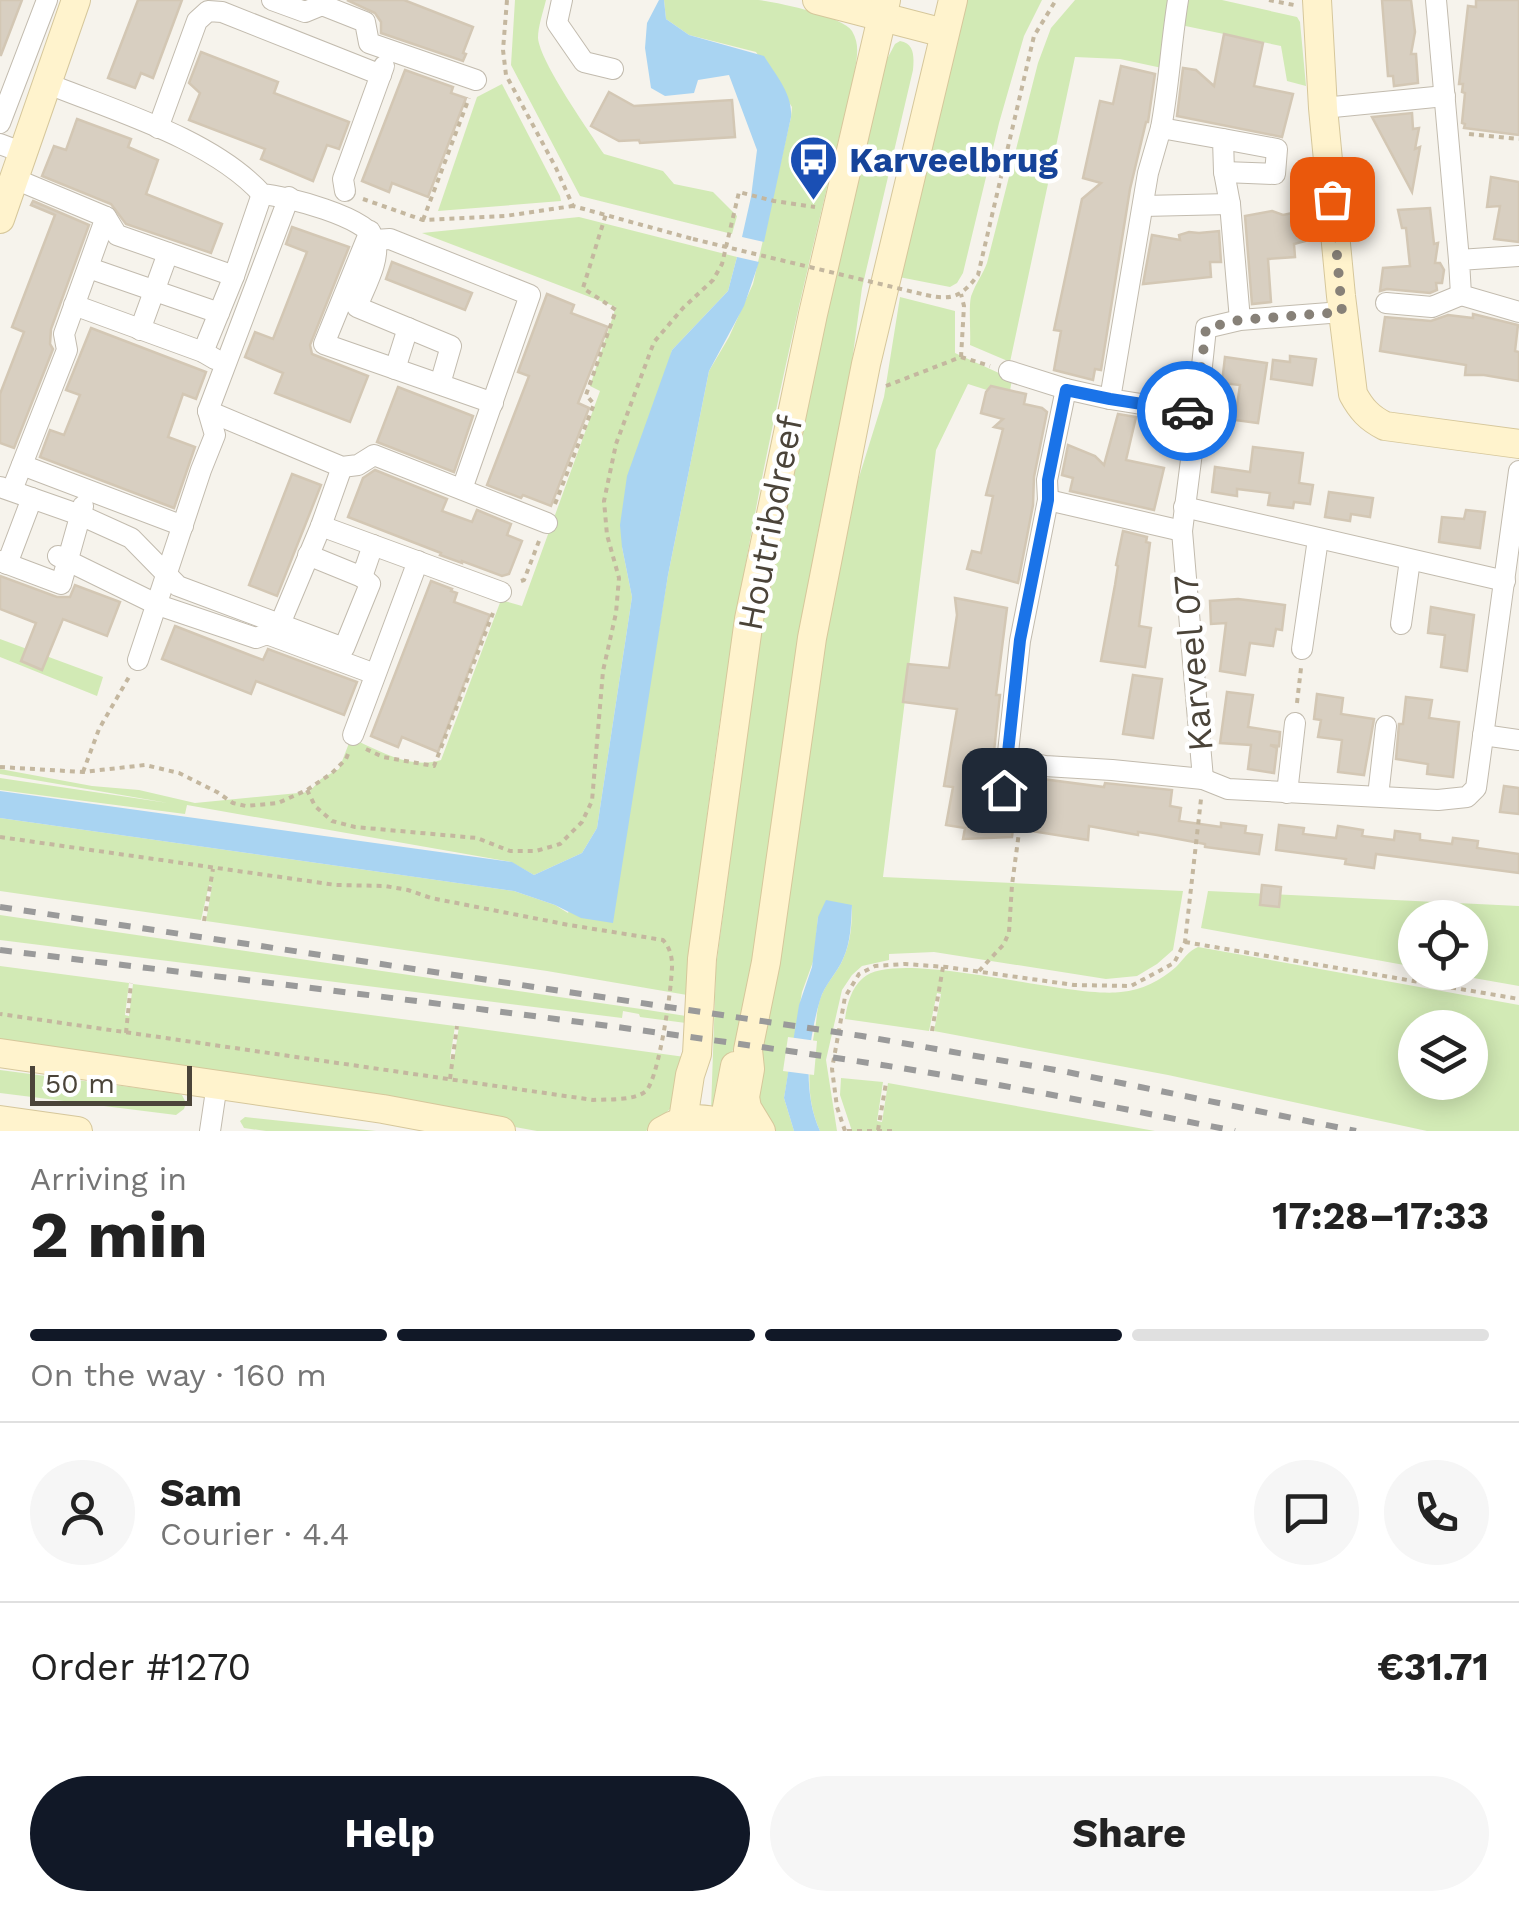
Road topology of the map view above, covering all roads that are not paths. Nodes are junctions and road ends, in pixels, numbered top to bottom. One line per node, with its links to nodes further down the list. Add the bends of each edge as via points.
1 (46, 0): 20 (street)
2 (76, 0): 17 (main road)
3 (272, 0): 13 (street, via 305,12 322,5 364,22 370,43)
4 (562, 0): 14 (street, via 557,23 584,62)
5 (817, 0): 10 (main road)
6 (953, 0): 12 (main road, Houtribdreef)
7 (1178, 0): 22 (street)
8 (1317, 0): 19 (main road)
9 (1436, 0): 18 (street)
10 (884, 8): 12 (main road); 107 (main road, Houtribdreef, via 749,619 702,959 697,1054)
11 (195, 10): 15 (street, via 222,12); 21 (street)
12 (944, 33): 107 (main road, Houtribdreef, via 866,364 812,638 748,1050 735,1064)
13 (390, 50): 15 (street); 16 (street)
14 (613, 69)
15 (381, 76): 26 (street)
16 (476, 80)
17 (46, 82): 21 (street); 24 (main road)
18 (1446, 96): 19 (street); 36 (street)
19 (1323, 108): 43 (main road)
20 (0, 124)
21 (158, 128): 27 (street, via 209,151)
22 (1161, 128): 23 (street); 30 (street)
23 (1223, 139): 25 (street); 25 (street, via 1278,149 1275,174)
24 (13, 159): 31 (street); 32 (main road)
25 (1224, 172): 29 (street)
26 (344, 192)
27 (262, 194): 28 (street); 38 (street)
28 (289, 197): 33 (street, via 333,212); 50 (street)
29 (1230, 204): 30 (street); 46 (street)
30 (1143, 206): 55 (street)
31 (106, 217): 34 (street, via 116,235); 37 (street)
32 (0, 219)
33 (372, 236): 47 (street, via 376,255 356,307); 51 (street, via 324,344); 56 (street, via 530,295)
34 (168, 253): 38 (street); 39 (street)
35 (1519, 256): 36 (street)
36 (1459, 260): 40 (street)
37 (96, 270): 39 (street); 42 (street)
38 (234, 276): 45 (street)
39 (154, 291): 45 (street); 48 (street)
40 (1461, 294): 41 (street, via 1432,307); 44 (street)
41 (1386, 303)
42 (74, 305): 48 (street); 60 (street, via 64,334 68,350)
43 (1342, 312): 46 (street); 59 (main road, via 1353,394 1373,420)
44 (1519, 312)
45 (219, 313): 49 (street)
46 (1240, 320): 58 (street, Karveel 07, via 1206,328)
47 (408, 328): 51 (street); 53 (street, via 451,346)
48 (140, 330): 49 (street)
49 (202, 352): 50 (street)
50 (225, 365): 57 (street)
51 (395, 368): 53 (street)
52 (1009, 371): 54 (street)
53 (440, 384): 56 (street)
54 (1066, 390): 55 (street); 66 (street)
55 (1110, 399): 58 (street)
56 (493, 403): 63 (street)
57 (208, 411): 61 (street); 71 (street, via 215,435)
58 (1196, 412): 67 (street, Karveel 07)
59 (1519, 444)
60 (22, 465): 64 (street); 65 (street)
61 (342, 467): 63 (street, via 374,455); 72 (street)
62 (1519, 471): 77 (street)
63 (462, 489): 70 (street)
64 (88, 490): 68 (street); 69 (street)
65 (14, 492): 69 (street); 82 (street)
66 (1048, 500): 73 (street, Karveel 07); 99 (street, via 1020,640)
67 (1184, 507): 73 (street, Karveel 07); 75 (street)
68 (142, 510): 71 (street); 74 (street)
69 (77, 514): 74 (street); 79 (street)
70 (547, 523)
71 (183, 526): 83 (street)
72 (320, 526): 76 (street); 78 (street)
73 (1182, 531): 100 (street, Karveel 07)
74 (131, 538): 83 (street)
75 (1318, 539): 80 (street); 91 (street)
76 (373, 545): 81 (street); 85 (street)
77 (1514, 549): 84 (street)
78 (308, 556): 85 (street); 89 (street)
79 (63, 558): 82 (street, via 61,584); 87 (street)
80 (1410, 560): 84 (street); 90 (street)
81 (418, 561): 86 (street); 88 (street)
82 (4, 562)
83 (167, 576): 87 (street); 89 (street)
84 (1505, 582): 97 (street)
85 (366, 585): 88 (street); 89 (street, via 344,648)
86 (502, 592)
87 (158, 605): 92 (street); 93 (street, via 256,638 268,634)
88 (400, 608): 93 (street)
89 (280, 624)
90 (1401, 624)
91 (1302, 649)
92 (138, 660)
93 (376, 674): 96 (street)
94 (1296, 723): 102 (street)
95 (1386, 726): 103 (street)
96 (353, 735)
97 (1483, 735): 98 (street); 103 (street, via 1476,788 1466,797)
98 (1519, 740)
99 (1018, 760): 100 (street, Karveel 07); 101 (street)
100 (1203, 780): 102 (street, via 1228,789)
101 (1004, 790)
102 (1287, 793): 103 (street)
103 (1378, 796)
104 (0, 1053): 105 (main road)
105 (217, 1084): 109 (street); 110 (main road)
106 (0, 1120): 108 (main road)
107 (714, 1125)
108 (78, 1131)
109 (210, 1131)
110 (502, 1131)

